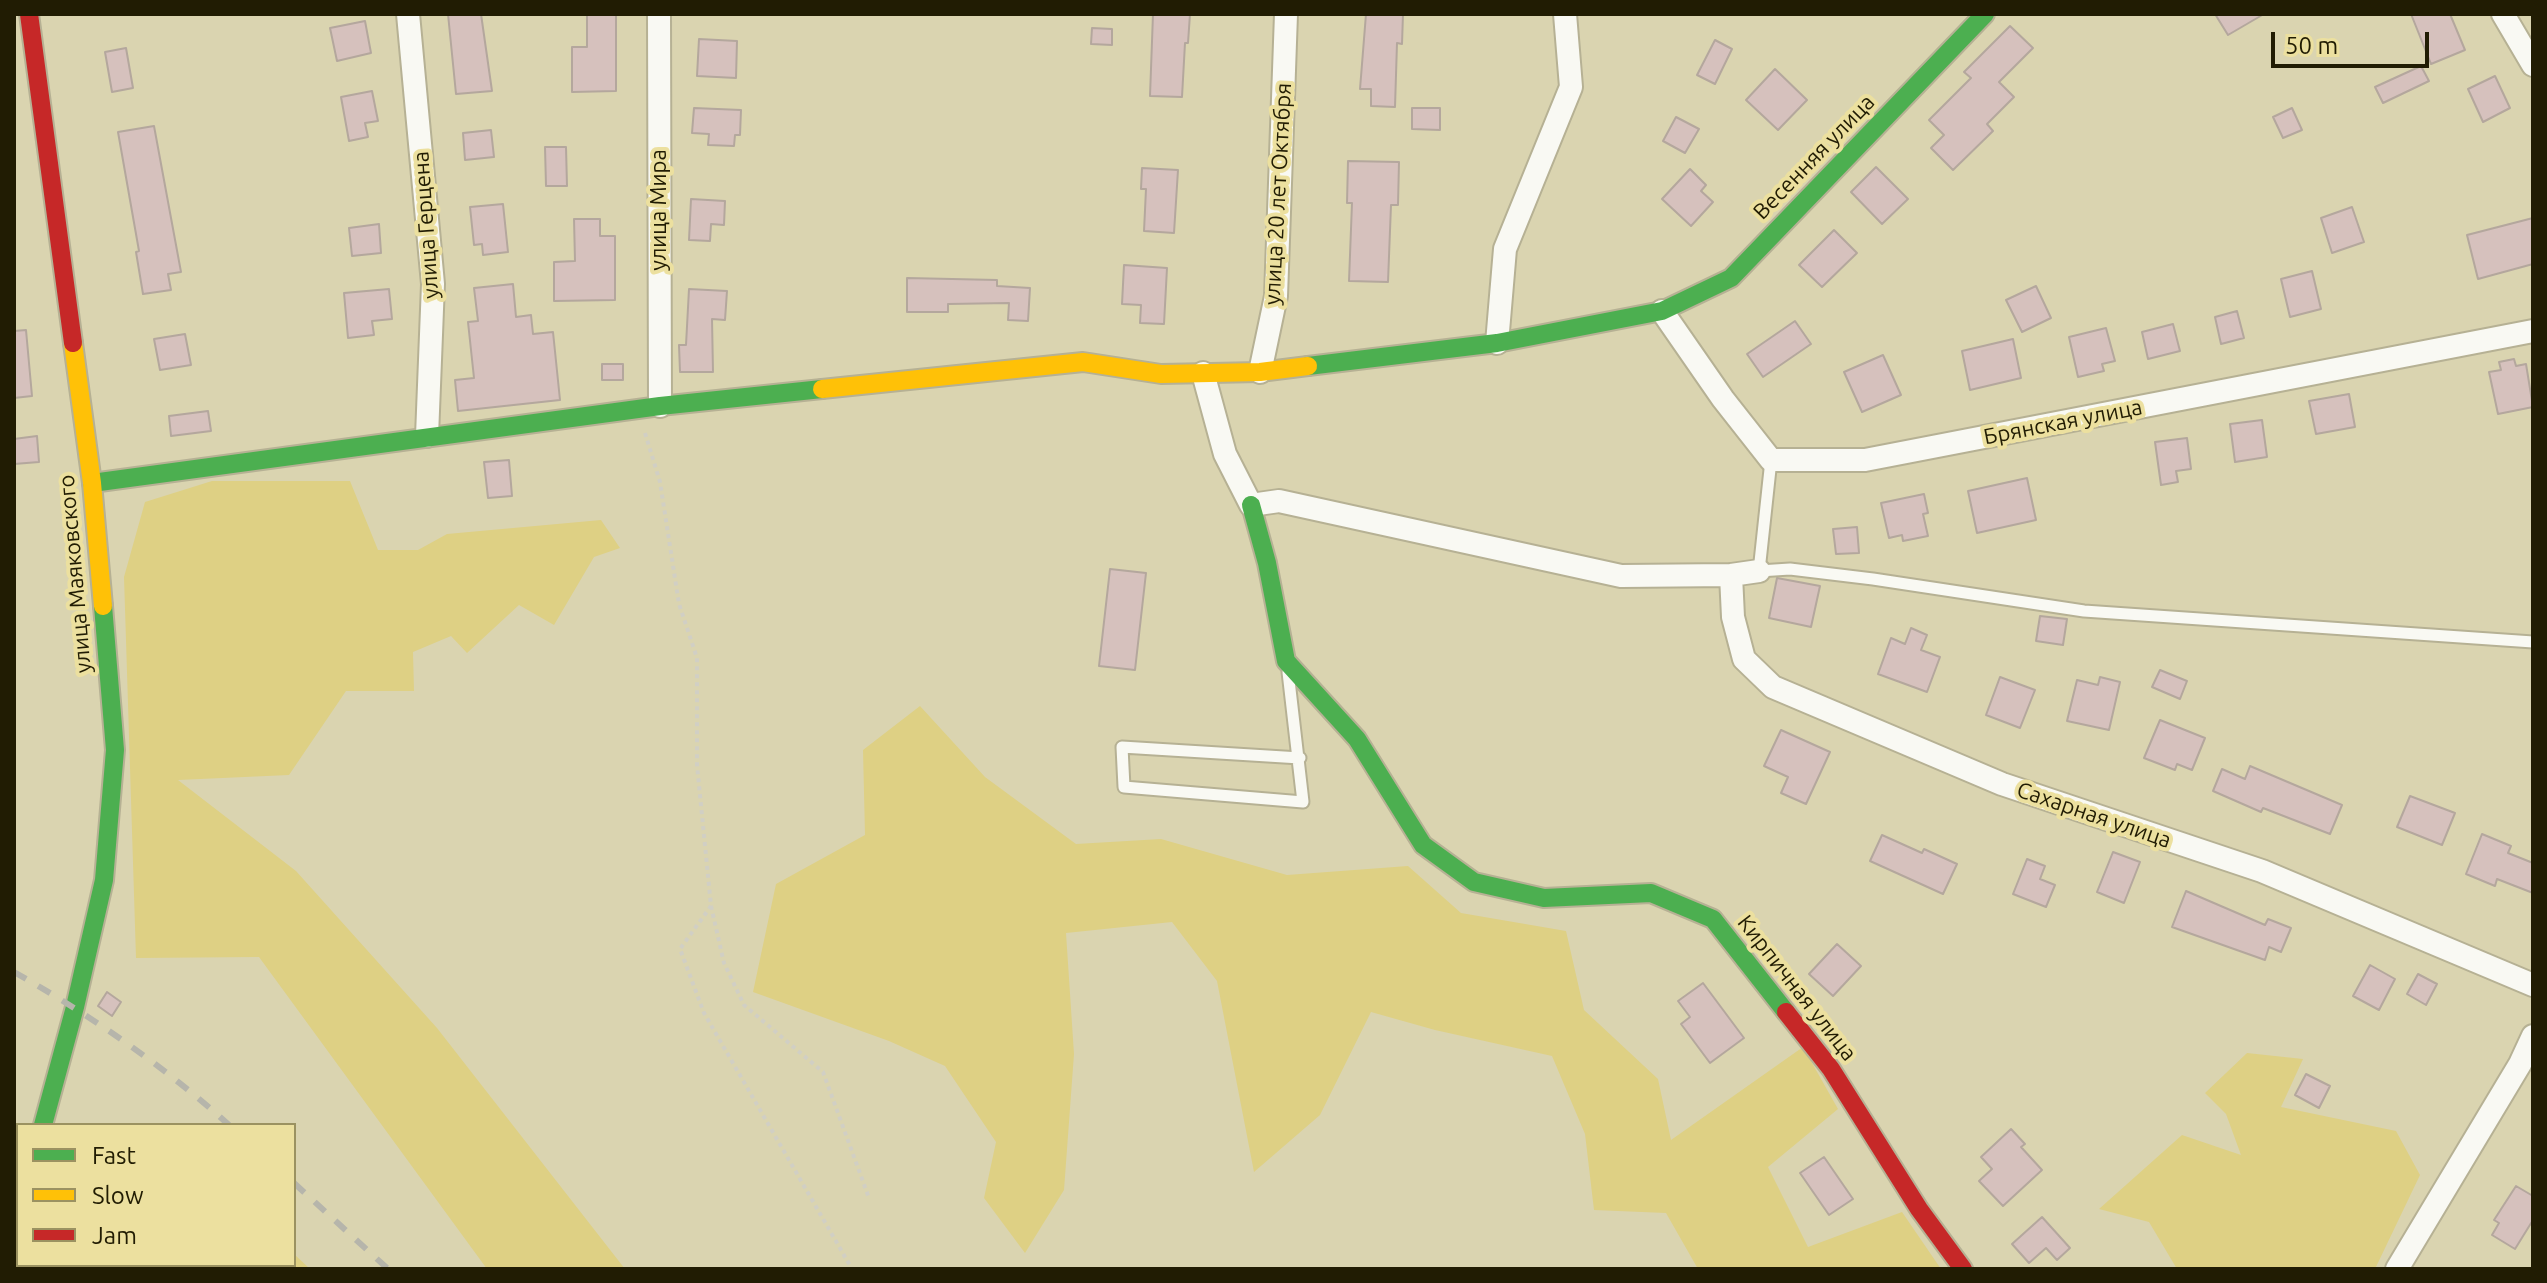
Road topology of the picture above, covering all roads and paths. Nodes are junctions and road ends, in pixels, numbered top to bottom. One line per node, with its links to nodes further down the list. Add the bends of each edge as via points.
1 (29, 14): 18 (street, улица Маяковского)
2 (408, 14): 16 (street, улица Герцена, via 433,284)
3 (659, 14): 14 (street, улица Мира)
4 (1286, 14): 12 (street, улица 20 лет Октября, via 1276,296)
5 (1565, 14): 11 (street, via 1571,87 1505,249)
6 (1985, 14): 9 (street, Весенняя улица, via 1731,278)
7 (2503, 14): 8 (street)
8 (2533, 65)
9 (1662, 311): 11 (street, Весенняя улица); 17 (street)
10 (2533, 331): 17 (street, Брянская улица, via 1865,460)
11 (1497, 343): 12 (street, Весенняя улица)
12 (1260, 372): 13 (street, Весенняя улица)
13 (1203, 373): 14 (street, Весенняя улица, via 1161,374 1083,362); 19 (street, via 1225,454)
14 (660, 406): 15 (street, Весенняя улица)
15 (637, 409): 16 (street, Весенняя улица); 25 (path, via 660,482 679,604 697,658 697,765)
16 (427, 436): 18 (street, Весенняя улица)
17 (1771, 460): 20 (lane)
18 (92, 483): 28 (street, улица Маяковского, via 115,750 104,880)
19 (1251, 505): 21 (street, via 1279,501 1621,576); 23 (street)
20 (1759, 571): 21 (street); 22 (lane, via 1790,569 1873,579 2084,611)
21 (1731, 575): 26 (street, Сахарная улица, via 1733,617 1744,659 1773,687 2002,784 2262,871)
22 (2533, 642)
23 (1286, 661): 24 (lane); 31 (street, Кирпичная улица, via 1357,739 1423,845 1474,882 1544,898 1651,893 1713,919 1831,1069)
24 (1300, 758): 24 (lane, via 1122,747 1124,787 1303,802)
25 (711, 906): 29 (path, via 724,963 744,1005 823,1072); 30 (path, via 680,949 704,1013)
26 (2533, 985)
27 (2533, 1036): 32 (street)
28 (44, 1123)
29 (869, 1198)
30 (852, 1269)
31 (1963, 1269)
32 (2397, 1269)

